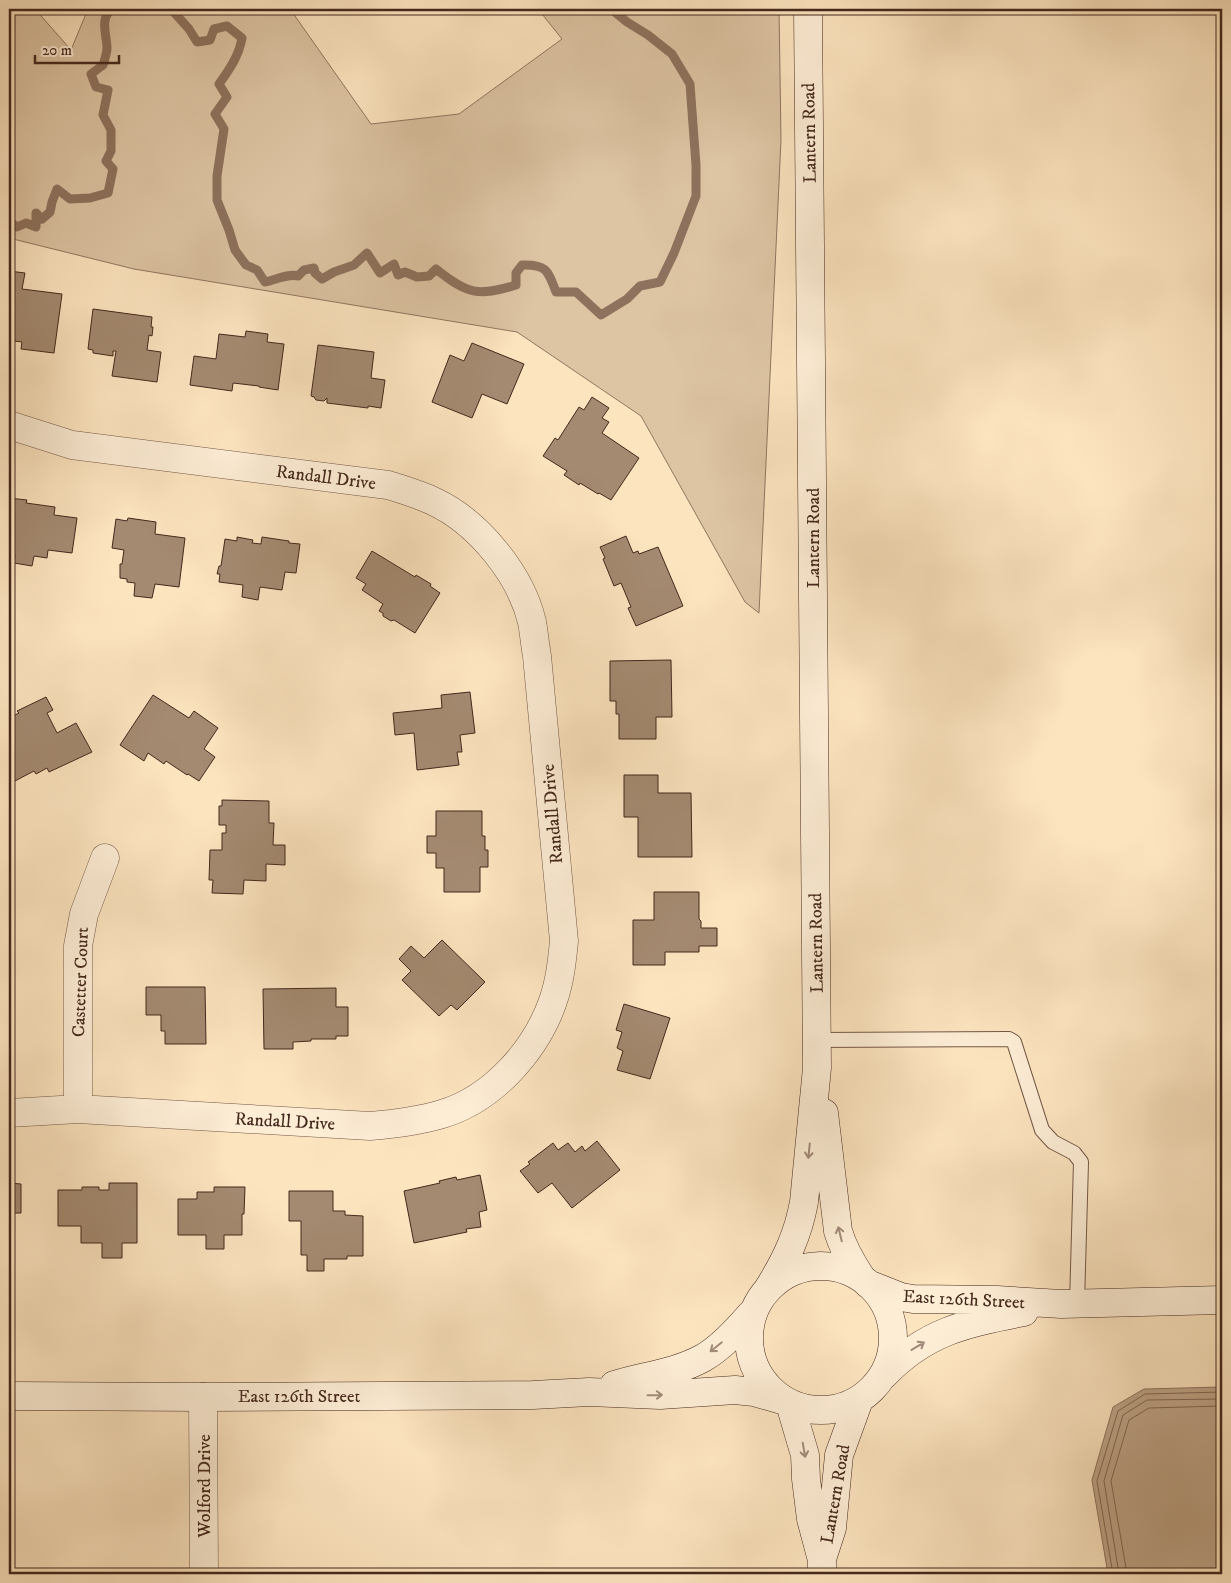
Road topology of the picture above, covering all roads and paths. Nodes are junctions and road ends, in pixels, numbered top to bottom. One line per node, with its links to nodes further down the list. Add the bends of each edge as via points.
1 (808, 9): 4 (street, Lantern Road)
2 (9, 425): 6 (street, Randall Drive, via 72,445 388,485 436,502 470,525 504,562 532,620 538,666 564,941 561,974 540,1031 519,1060 498,1081 472,1100 443,1114 370,1126)
3 (105, 858): 6 (street, Castetter Court, via 84,914 78,946)
4 (817, 1040): 5 (street, Lantern Road); 11 (lane, via 1008,1039 1014,1042 1042,1130 1053,1142 1074,1153 1081,1162)
5 (817, 1068): 8 (street, Lantern Road, one-way to 5, via 849,1258 838,1231); 9 (street, Lantern Road, one-way to 9, via 800,1222 780,1269)
6 (78, 1109): 7 (street, Randall Drive)
7 (9, 1113)
8 (864, 1281): 9 (street, via 843,1269 804,1267 785,1274); 11 (street, East 126th Street, via 913,1299); 13 (street, via 885,1306 892,1332 891,1358)
9 (768, 1288): 12 (street)
10 (1222, 1300): 11 (street, East 126th Street)
11 (1069, 1304): 13 (street, East 126th Street, one-way to 11, via 912,1350 938,1335 989,1319)
12 (751, 1314): 14 (street, East 126th Street, one-way to 14, via 736,1332 704,1357 658,1374); 18 (street, via 748,1343 752,1360 762,1377)
13 (881, 1378): 17 (street)
14 (589, 1392): 16 (street, East 126th Street); 18 (street, East 126th Street, one-way to 18, via 660,1395 735,1390)
15 (9, 1396): 16 (street, East 126th Street)
16 (203, 1397): 20 (street, Wolford Drive)
17 (859, 1400): 18 (street, via 845,1407 820,1411); 19 (street, Lantern Road, via 840,1455 832,1528)
18 (786, 1402): 19 (street, Lantern Road, one-way to 19, via 803,1444 811,1519)
19 (822, 1567)
20 (204, 1574)

